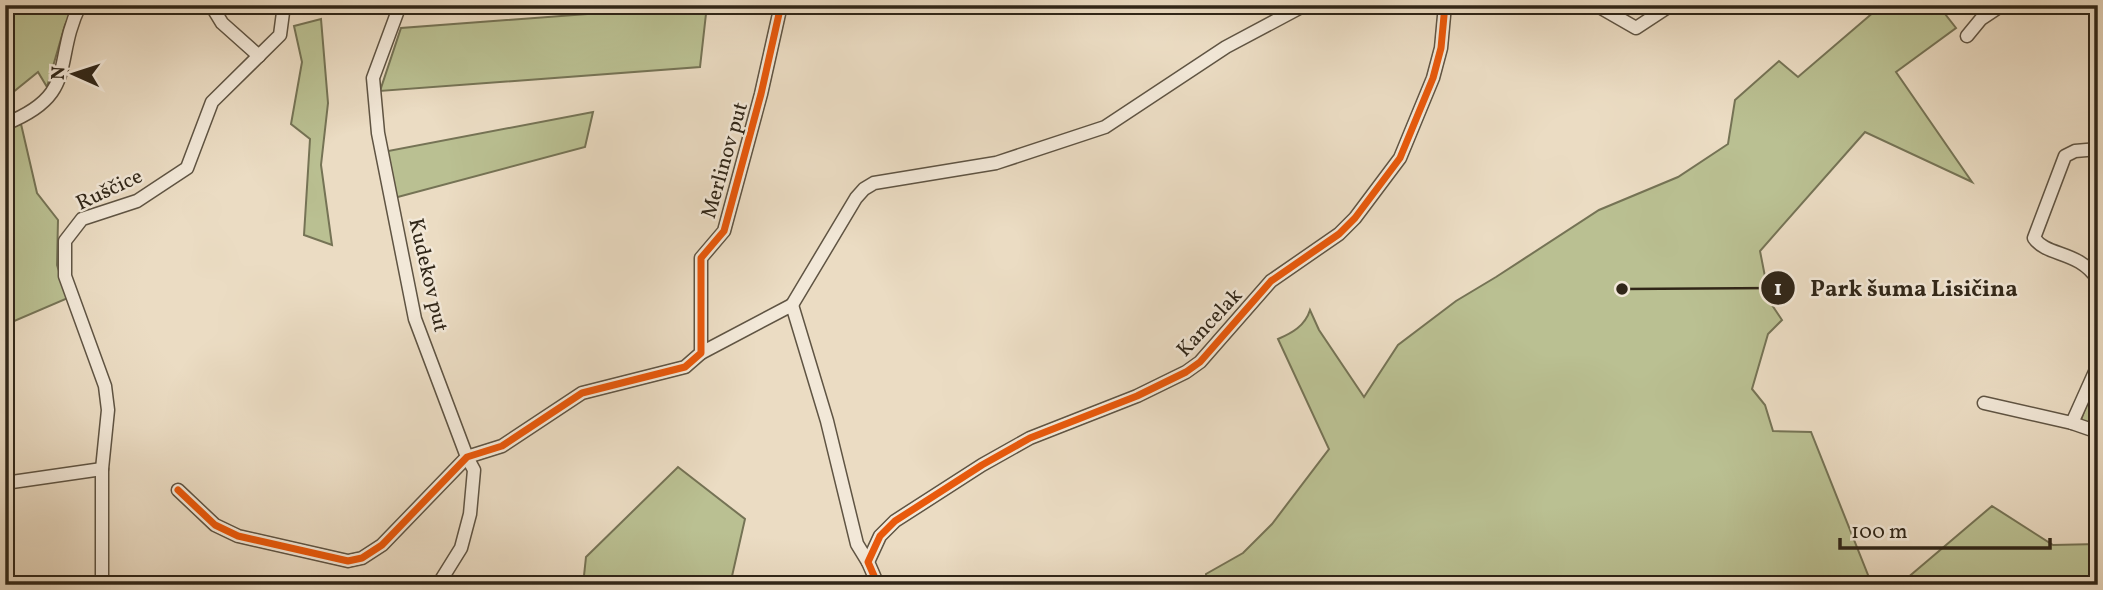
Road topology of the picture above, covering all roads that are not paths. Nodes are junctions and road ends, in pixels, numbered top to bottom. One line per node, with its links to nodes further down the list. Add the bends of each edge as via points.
1 (80, 5): 13 (street, via 70,25 56,89 32,112)
2 (211, 5): 12 (street, via 222,23)
3 (284, 5): 12 (street, Ruščice, via 280,35)
4 (400, 5): 22 (street, Kudekov put, via 373,78 378,133 415,319)
5 (781, 5): 17 (street, Merlinov put, via 724,231 701,258)
6 (1305, 5): 16 (street, via 1226,47 1105,127 996,163 874,183 856,198)
7 (1446, 5): 26 (street, Kancelak, via 1433,78 1400,158 1355,218 1271,281 1186,372 1030,438 982,465 895,522 880,536)
8 (1596, 5): 9 (street, via 1636,28)
9 (1671, 5)
10 (2002, 5): 11 (street, via 1980,19)
11 (1967, 36)
12 (259, 56): 23 (street, Ruščice, via 212,102 187,168 137,201 82,219 65,240 65,276 105,386 108,410)
13 (5, 124)
14 (2098, 149): 15 (street, via 2065,156 2034,238 2039,245 2081,261)
15 (2098, 280)
16 (792, 305): 17 (street); 26 (street, via 857,544)
17 (701, 353): 22 (street, via 685,367 582,393 502,446)
18 (2098, 365): 20 (street)
19 (1984, 403): 20 (street)
20 (2072, 423): 21 (street)
21 (2098, 432)
22 (467, 457): 25 (street, via 382,544 362,558 348,561 238,537 215,525); 28 (street, Kudekov put, via 474,470 470,514 461,548)
23 (102, 469): 24 (street); 27 (street, Ruščice)
24 (5, 483)
25 (178, 490)
26 (868, 562): 29 (street)
27 (102, 585)
28 (438, 585)
29 (878, 585)

